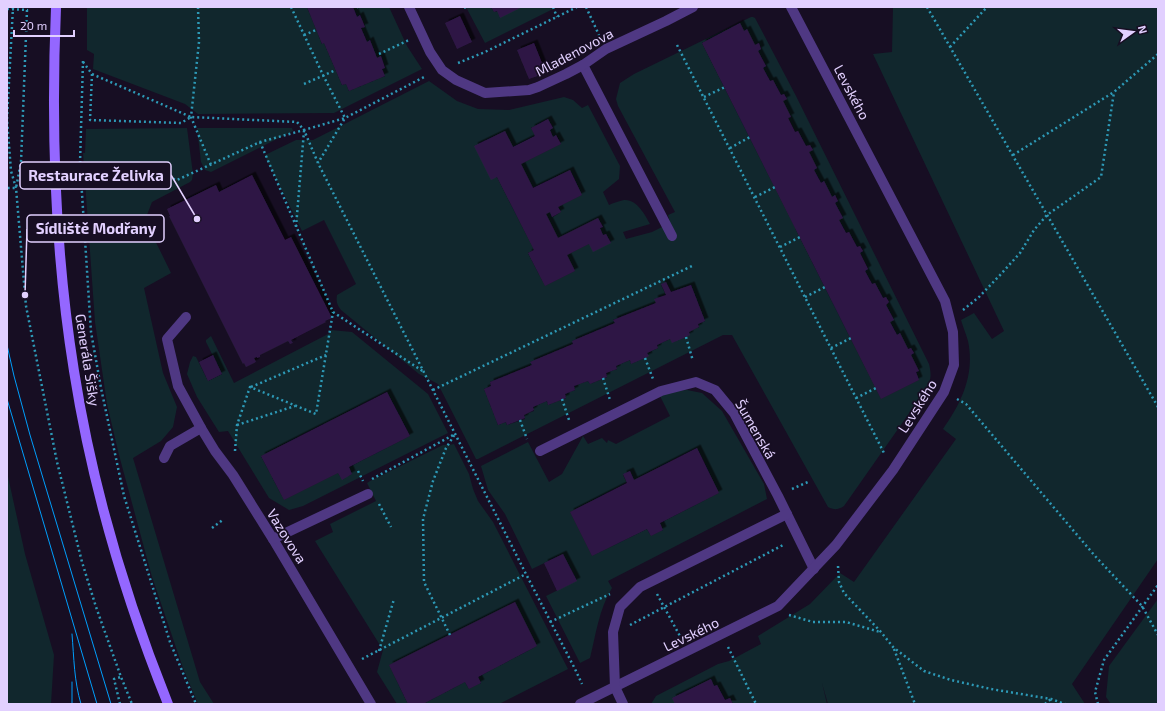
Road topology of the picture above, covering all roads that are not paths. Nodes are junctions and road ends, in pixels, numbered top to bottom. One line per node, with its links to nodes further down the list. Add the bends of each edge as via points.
1 (56, 7): 16 (main road, Generála Šišky, via 56,184 63,289 74,371 103,510 132,609)
2 (409, 7): 5 (street, Mladenovova, via 430,52 442,70 456,80 485,93 529,90)
3 (693, 7): 5 (street, Mladenovova, via 606,49)
4 (795, 9): 14 (street, Levského, via 945,301 953,332 954,365 944,392 893,470)
5 (583, 65): 6 (street)
6 (672, 236)
7 (186, 317): 8 (street, Vazovova, via 167,339 178,386)
8 (201, 428): 10 (street, via 170,446); 13 (street, Vazovova)
9 (540, 451): 12 (street, Šumenská, via 661,391 696,382 715,390 734,413)
10 (164, 458)
11 (368, 494): 13 (street)
12 (787, 514): 14 (street, Šumenská); 15 (street, via 640,587 620,607 613,632)
13 (273, 540): 17 (street, Vazovova)
14 (814, 569): 15 (street, Levského, via 778,606)
15 (615, 687): 18 (street, Levského); 19 (street)
16 (168, 704)
17 (371, 704)
18 (580, 704)
19 (623, 704)

